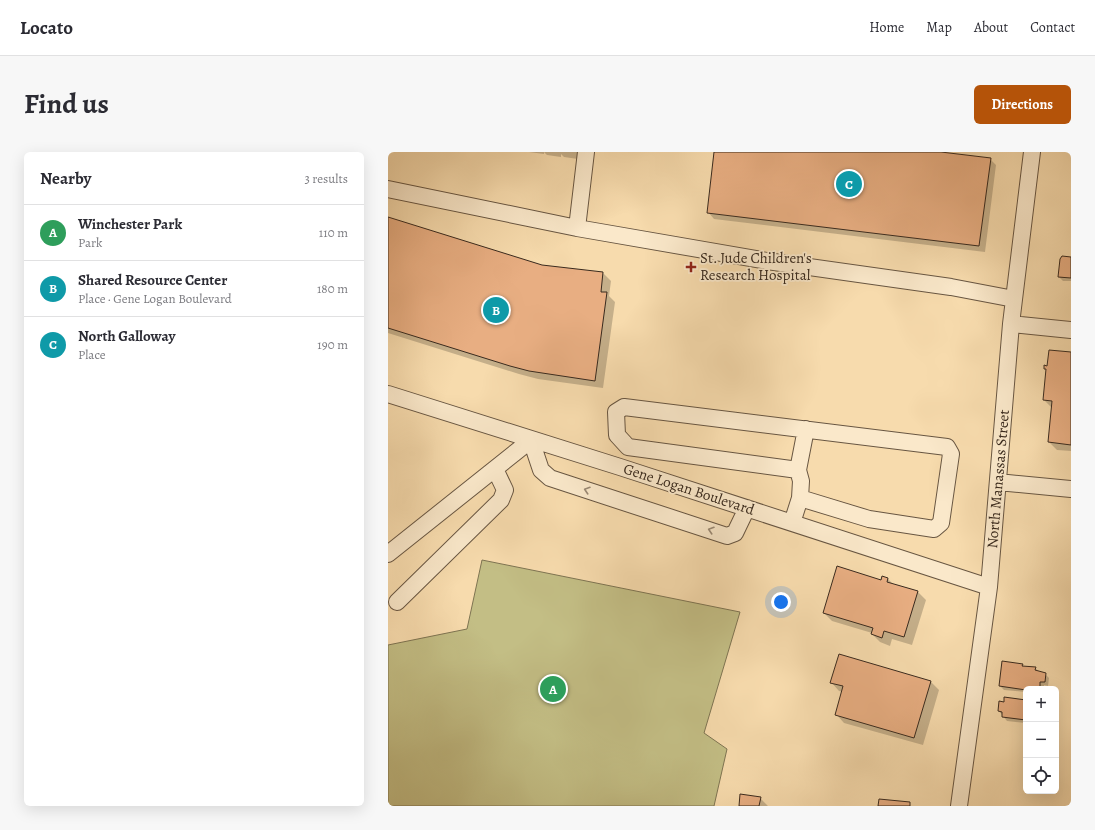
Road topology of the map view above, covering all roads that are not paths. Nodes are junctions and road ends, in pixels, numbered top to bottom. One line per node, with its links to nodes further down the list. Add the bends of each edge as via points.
1 (586, 152): 4 (street)
2 (1032, 152): 5 (street, North Manassas Street)
3 (388, 189): 4 (street)
4 (577, 228): 5 (street, via 767,262 951,287)
5 (1014, 299): 6 (street, North Manassas Street)
6 (1011, 324): 7 (street); 13 (street, North Manassas Street)
7 (1071, 330)
8 (388, 394): 10 (street, Gene Logan Boulevard)
9 (806, 429): 12 (street); 12 (street, via 624,406 616,412 617,436 628,447); 15 (street, via 947,448 951,454 941,523 934,529 869,519)
10 (531, 440): 11 (street); 16 (street, Gene Logan Boulevard); 16 (street, one-way to 10, via 735,533 727,536 550,478 541,470)
11 (495, 469): 18 (street); 20 (street, via 505,490 502,500)
12 (798, 470): 15 (street, via 801,481)
13 (998, 482): 14 (street); 19 (street, North Manassas Street)
14 (1071, 489)
15 (800, 498): 17 (street)
16 (747, 508): 17 (street, Gene Logan Boulevard)
17 (792, 523): 19 (street, Gene Logan Boulevard)
18 (388, 554)
19 (989, 587): 21 (street, North Manassas Street)
20 (397, 602)
21 (959, 806)

